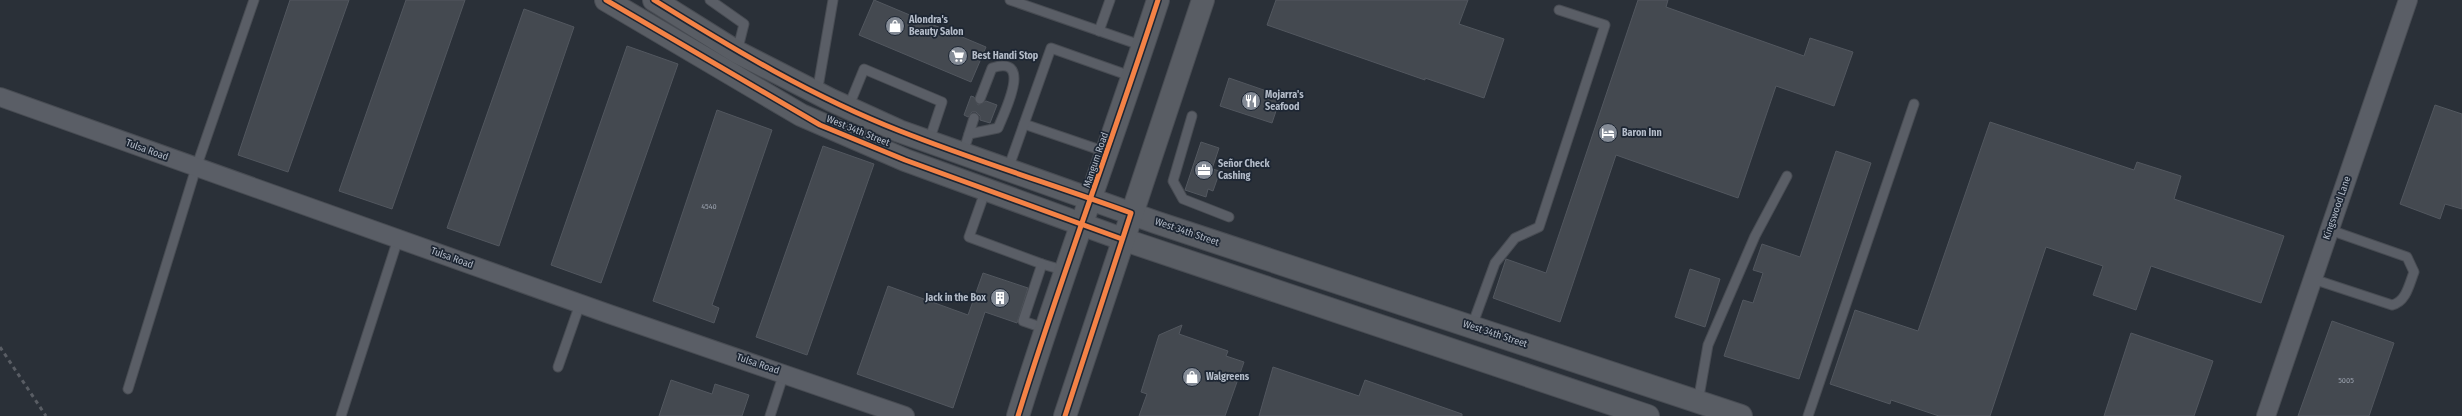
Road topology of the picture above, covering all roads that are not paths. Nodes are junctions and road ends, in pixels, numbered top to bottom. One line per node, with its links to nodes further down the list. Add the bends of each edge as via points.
1 (254, 0): 27 (lane)
2 (606, 0): 23 (main road, West 34th Street)
3 (654, 0): 14 (main road, West 34th Street)
4 (710, 0): 14 (lane, via 744,24)
5 (833, 0): 18 (lane)
6 (1010, 0): 12 (lane)
7 (1110, 0): 12 (lane)
8 (1158, 0): 13 (main road, Mangum Road)
9 (1203, 0): 32 (main road)
10 (2408, 0): 35 (street, Kingswood Lane)
11 (1559, 10): 42 (lane, via 1605,25 1539,227 1515,238 1495,263)
12 (1099, 31): 13 (lane)
13 (1143, 46): 15 (main road, Mangum Road)
14 (737, 52): 18 (main road, West 34th Street)
15 (1133, 77): 22 (lane, via 1051,48); 26 (main road, Mangum Road)
16 (0, 97): 27 (street, Tulsa Road)
17 (980, 99): 25 (lane, via 992,68 1000,65 1009,68 1014,74 1015,86 998,128)
18 (832, 100): 23 (main road); 24 (main road, West 34th Street); 24 (lane, via 864,69 942,102)
19 (1914, 104): 55 (lane)
20 (1192, 116): 33 (lane, via 1173,181 1183,199)
21 (974, 118): 25 (lane)
22 (1024, 124): 26 (lane); 28 (lane)
23 (820, 125): 30 (main road, West 34th Street, via 905,160)
24 (929, 141): 25 (main road, West 34th Street)
25 (966, 144): 28 (main road, West 34th Street)
26 (1108, 152): 31 (main road, Mangum Road)
27 (196, 168): 36 (street, Tulsa Road); 46 (lane)
28 (1008, 169): 31 (main road, West 34th Street)
29 (1787, 176): 47 (lane, via 1755,236 1708,345)
30 (986, 189): 34 (main road, West 34th Street); 38 (lane, via 969,237)
31 (1092, 199): 32 (main road, West 34th Street); 34 (main road, Mangum Road)
32 (1131, 213): 37 (main road); 42 (main road, West 34th Street)
33 (1229, 217)
34 (1082, 225): 37 (main road, West 34th Street); 39 (main road, Mangum Road)
35 (2330, 230): 40 (street, Kingswood Lane); 40 (lane, via 2407,257 2414,272 2404,298 2392,305)
36 (398, 239): 41 (street, Tulsa Road); 48 (lane)
37 (1122, 239): 52 (main road); 53 (main road, West 34th Street)
38 (1042, 264): 39 (lane); 43 (lane, via 1023,321)
39 (1066, 271): 43 (main road, Mangum Road)
40 (2313, 279): 56 (street, Kingswood Lane)
41 (580, 304): 44 (lane); 45 (street, Tulsa Road)
42 (1472, 326): 47 (main road, West 34th Street)
43 (1046, 329): 51 (main road, Mangum Road)
44 (558, 367)
45 (784, 373): 49 (lane); 50 (street, Tulsa Road)
46 (128, 389)
47 (1698, 402): 54 (main road, West 34th Street)
48 (342, 416)
49 (770, 416)
50 (905, 416)
51 (1018, 416)
52 (1065, 416)
53 (1648, 416)
54 (1741, 416)
55 (1808, 416)
56 (2266, 416)

